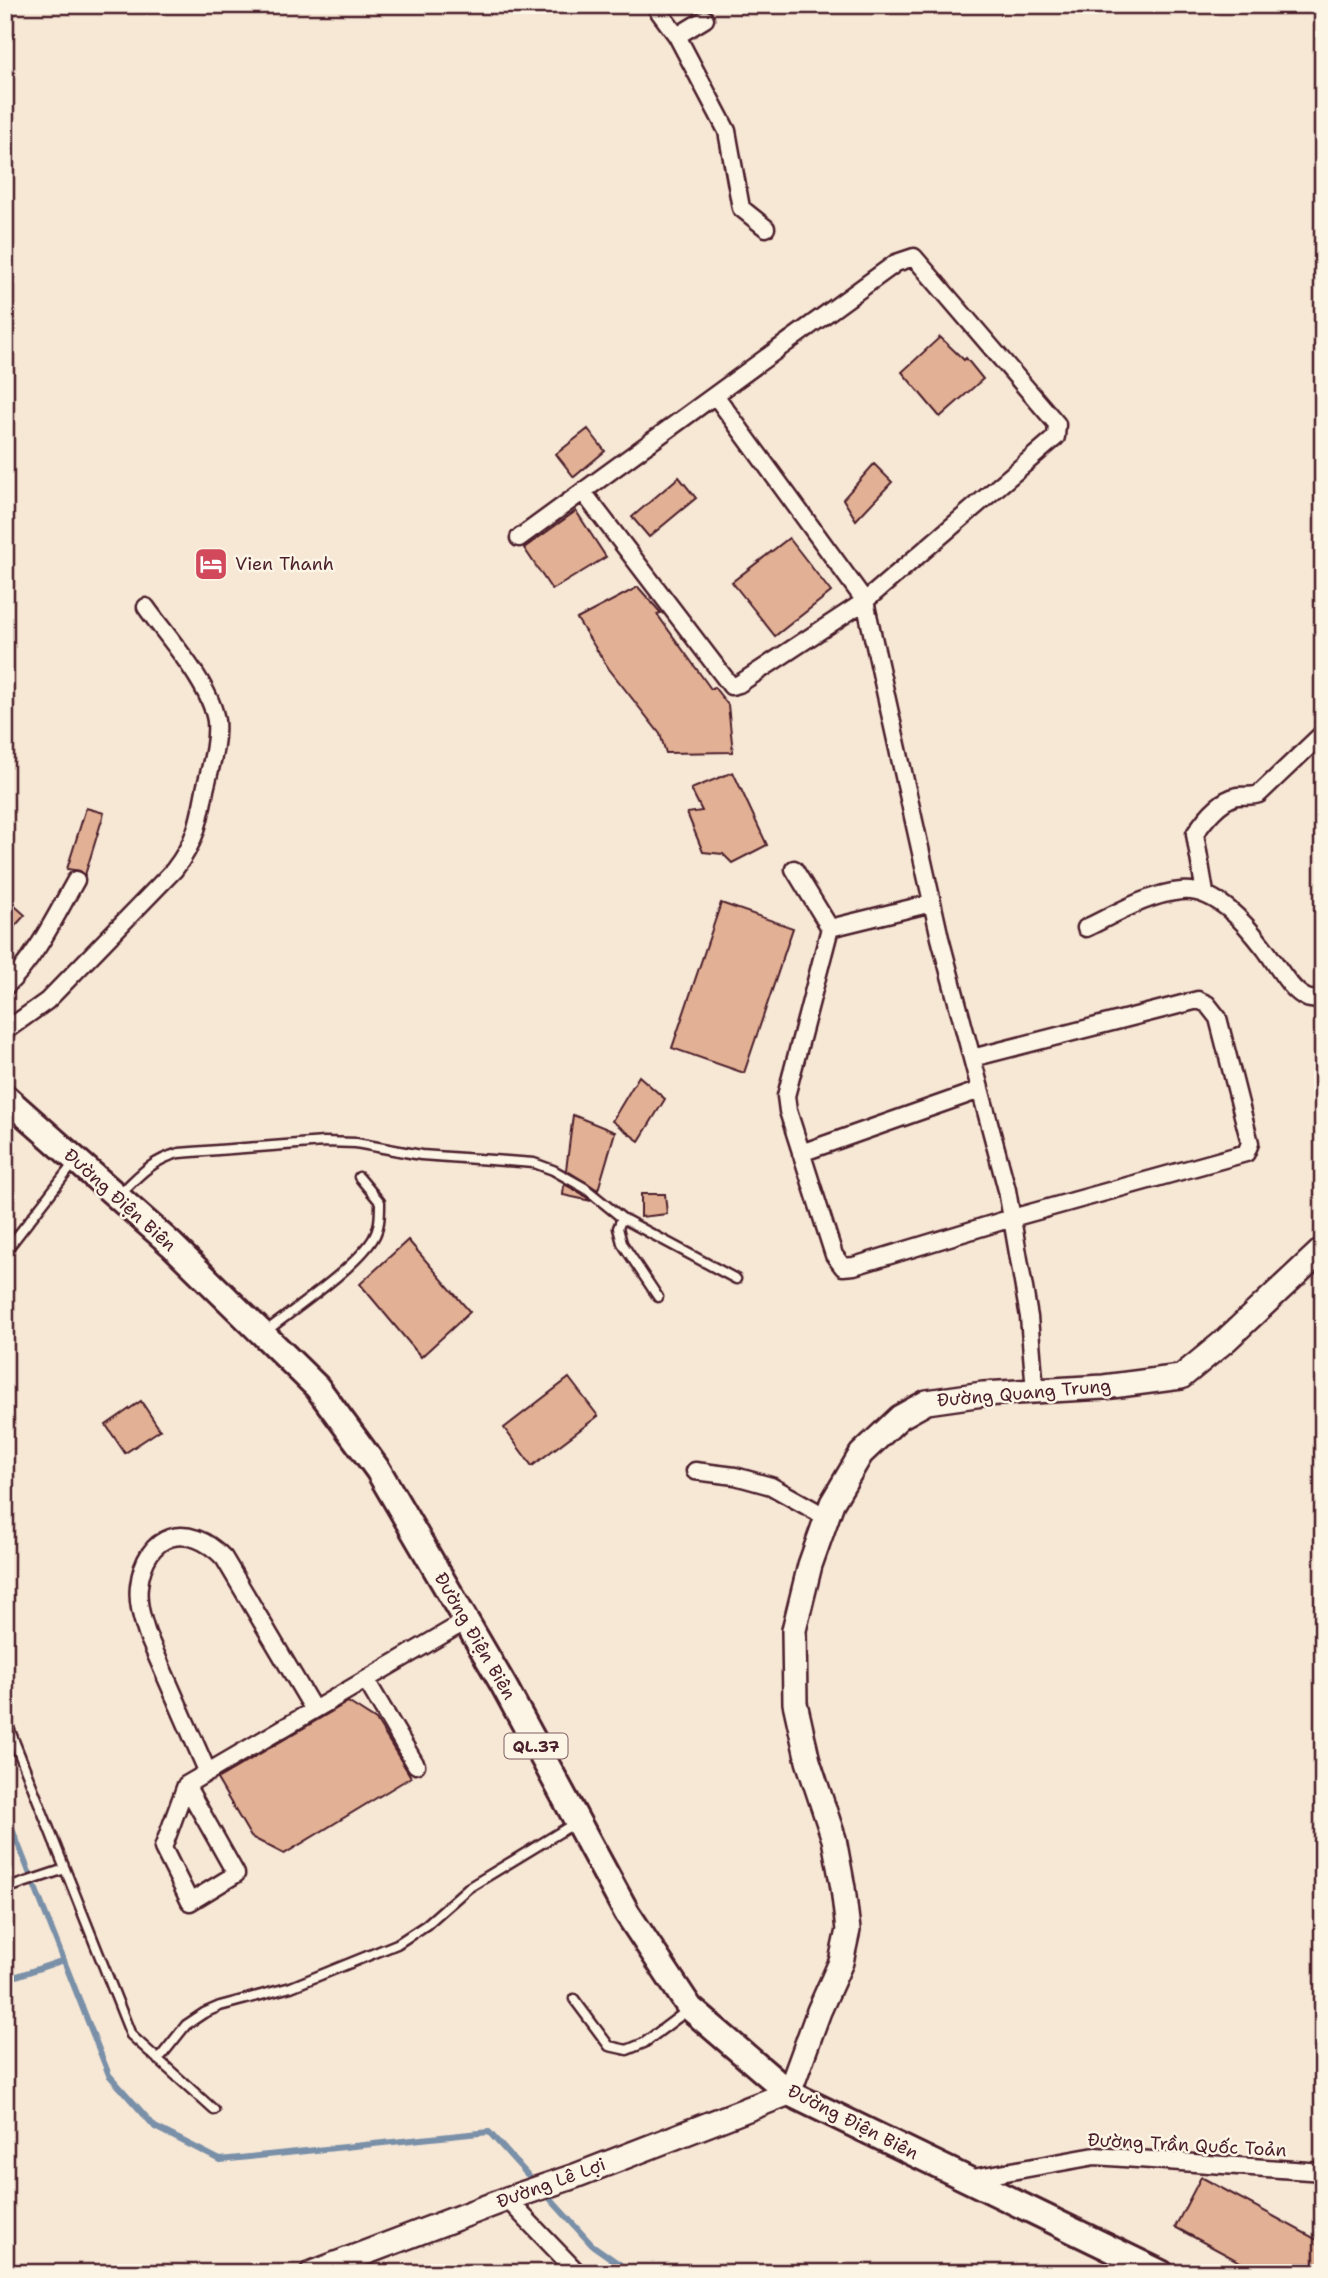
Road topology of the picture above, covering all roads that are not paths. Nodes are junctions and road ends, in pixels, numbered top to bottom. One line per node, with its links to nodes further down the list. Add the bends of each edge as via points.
1 (654, 5): 3 (street)
2 (705, 19): 3 (street)
3 (677, 36): 4 (street, via 727,131 741,208)
4 (766, 228)
5 (715, 395): 6 (street); 8 (street); 8 (street, via 896,263 914,257 1050,414 1057,424 1056,437)
6 (583, 492): 7 (street); 8 (street, via 731,686)
7 (519, 538)
8 (865, 600): 14 (street)
9 (146, 607): 19 (street, via 205,689 214,712 215,744 198,828 174,870 47,1001)
10 (1323, 733): 13 (street, via 1259,794 1233,797 1206,818 1195,834)
11 (794, 869): 15 (street)
12 (76, 880): 17 (street, via 39,945)
13 (1205, 892): 16 (street, via 1181,891 1145,901); 18 (street, via 1233,914 1287,980 1307,998)
14 (932, 903): 15 (street); 20 (street)
15 (830, 928): 23 (street, via 786,1096)
16 (1086, 928)
17 (5, 988)
18 (1323, 1000)
19 (5, 1031)
20 (972, 1058): 21 (street); 28 (street, via 1198,1000 1218,1018 1250,1143 1246,1153)
21 (980, 1090): 23 (street); 28 (street)
22 (5, 1097): 24 (main road, Đường Điện Biên / QL.37)
23 (801, 1153): 28 (street, via 834,1255 843,1267)
24 (76, 1161): 26 (main road, Đường Điện Biên / QL.37); 30 (lane)
25 (359, 1177): 33 (lane, via 380,1202 373,1239 336,1276)
26 (117, 1197): 27 (lane, via 151,1164 178,1153 356,1143 421,1156 534,1163 585,1188); 33 (main road, Đường Điện Biên / QL.37)
27 (622, 1218): 31 (lane); 32 (lane, via 618,1228 622,1243)
28 (1012, 1218): 34 (street, via 1029,1317)
29 (1323, 1249): 34 (street, Đường Quang Trung, via 1181,1377)
30 (5, 1252)
31 (736, 1279)
32 (658, 1297)
33 (262, 1334): 37 (main road, Đường Điện Biên / QL.37, via 317,1387 378,1470)
34 (1035, 1391): 36 (street, Đường Quang Trung, via 927,1402 900,1417 861,1454)
35 (695, 1471): 36 (street, via 771,1486)
36 (828, 1518): 50 (street, Đường Quang Trung, via 810,1565 794,1630 795,1703 834,1839 848,1930 842,1962)
37 (466, 1621): 38 (street); 44 (main road, Đường Điện Biên / QL.37)
38 (366, 1680): 39 (street); 41 (street)
39 (314, 1710): 42 (street); 42 (street, via 223,1558 210,1544 184,1534 165,1539 147,1556 139,1585 140,1611)
40 (5, 1718): 45 (lane)
41 (416, 1765)
42 (208, 1773): 43 (street)
43 (186, 1785): 43 (street, via 236,1874 190,1902 163,1848)
44 (578, 1821): 48 (main road, Đường Điện Biên / QL.37, via 627,1913); 49 (lane, via 468,1888 397,1944 291,1987 204,2013 186,2025)
45 (60, 1870): 46 (lane); 49 (lane, via 131,2035)
46 (8, 1888)
47 (574, 1999): 48 (lane, via 610,2046 626,2050 644,2043)
48 (690, 2008): 50 (main road, Đường Điện Biên / QL.37)
49 (158, 2060): 51 (lane)
50 (789, 2093): 53 (main road, Đường Điện Biên / QL.37); 54 (street, Đường Lê Lợi)
51 (214, 2110)
52 (1323, 2172): 53 (street, Đường Trần Quốc Toản, via 1095,2156)
53 (967, 2179): 55 (main road, Đường Điện Biên / QL.37)
54 (507, 2199): 56 (street, Đường Lê Lợi); 57 (street)
55 (1152, 2271)
56 (312, 2273)
57 (578, 2273)

